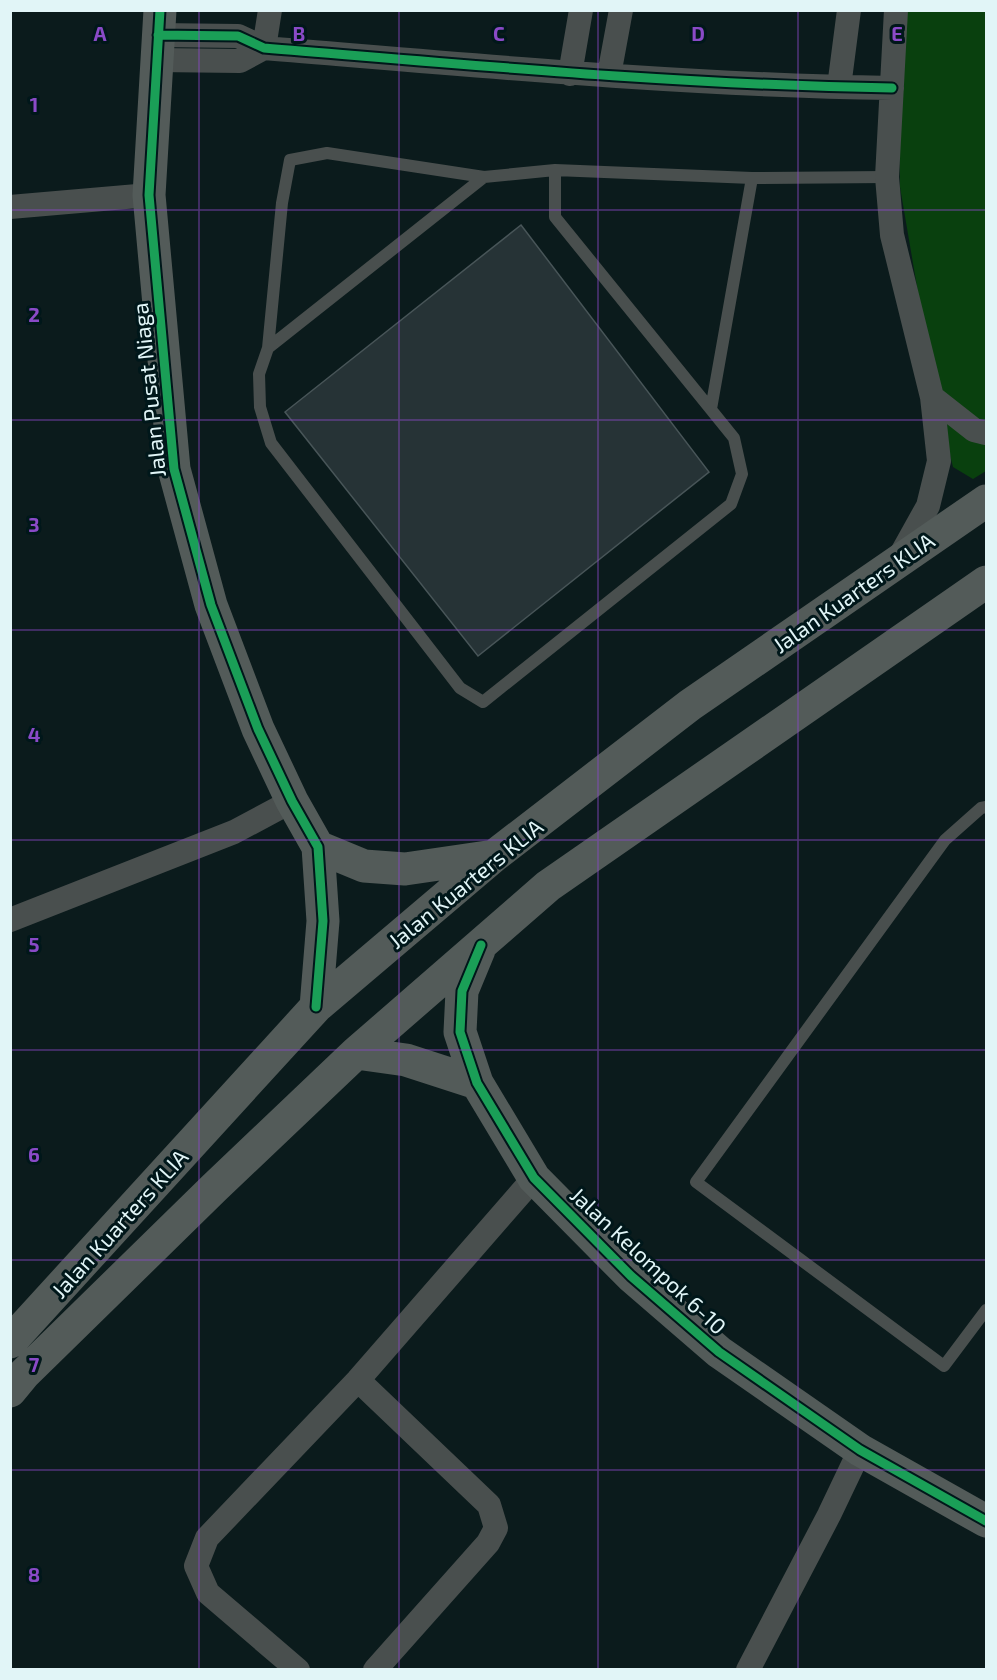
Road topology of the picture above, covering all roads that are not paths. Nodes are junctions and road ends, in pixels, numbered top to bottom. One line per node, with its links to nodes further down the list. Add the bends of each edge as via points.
1 (270, 10): 7 (street)
2 (581, 10): 8 (street)
3 (621, 10): 9 (street)
4 (849, 10): 10 (street)
5 (896, 10): 11 (street)
6 (158, 35): 7 (street, via 238,36); 16 (main road, Jalan Pusat Niaga)
7 (264, 48): 8 (street)
8 (570, 74): 9 (street)
9 (609, 75): 10 (street)
10 (839, 87): 11 (street)
11 (892, 88): 14 (street)
12 (555, 170): 13 (lane); 15 (lane); 20 (lane, via 555,217)
13 (484, 177): 18 (lane); 18 (lane, via 327,153 290,160)
14 (887, 177): 15 (lane); 19 (street, via 892,235)
15 (752, 178): 20 (lane)
16 (149, 195): 17 (street); 25 (main road, Jalan Pusat Niaga, via 174,469 211,605 258,729)
17 (10, 207)
18 (268, 348): 20 (lane, via 259,374 260,407 271,442 460,688 483,702 731,504 742,474 734,438)
19 (932, 397): 21 (street, via 974,430); 23 (street, via 939,461 928,506)
20 (711, 409)
21 (987, 433)
22 (987, 501): 23 (main road, Jalan Kuarters KLIA)
23 (897, 561): 28 (main road, Jalan Kuarters KLIA, via 690,705)
24 (987, 582): 30 (main road, Jalan Kuarters KLIA, via 548,886)
25 (292, 801): 27 (main road, Jalan Pusat Niaga); 29 (street, via 234,832)
26 (987, 807): 35 (lane, via 945,840 696,1182 944,1366)
27 (318, 847): 28 (main road, via 364,866 405,870); 31 (main road, via 323,921)
28 (494, 856): 31 (main road, Jalan Kuarters KLIA)
29 (12, 914)
30 (481, 945): 32 (main road, Jalan Kuarters KLIA); 33 (main road, Jalan Kelompok 6-10, via 462,991 460,1032)
31 (316, 1007): 36 (main road, Jalan Kuarters KLIA)
32 (357, 1053): 33 (main road, via 406,1060); 38 (main road, Jalan Kuarters KLIA, via 214,1188)
33 (477, 1083): 34 (main road, Jalan Kelompok 6-10)
34 (534, 1178): 37 (street); 39 (main road, Jalan Kelompok 6-10, via 631,1276 718,1353)
35 (987, 1310)
36 (10, 1342)
37 (358, 1380): 41 (street, via 207,1538 196,1566 208,1593); 42 (street, via 489,1504 496,1528 488,1543)
38 (10, 1391)
39 (860, 1449): 40 (main road, Jalan Kelompok 6-10); 43 (street)
40 (987, 1521)
41 (298, 1670)
42 (375, 1670)
43 (748, 1670)

